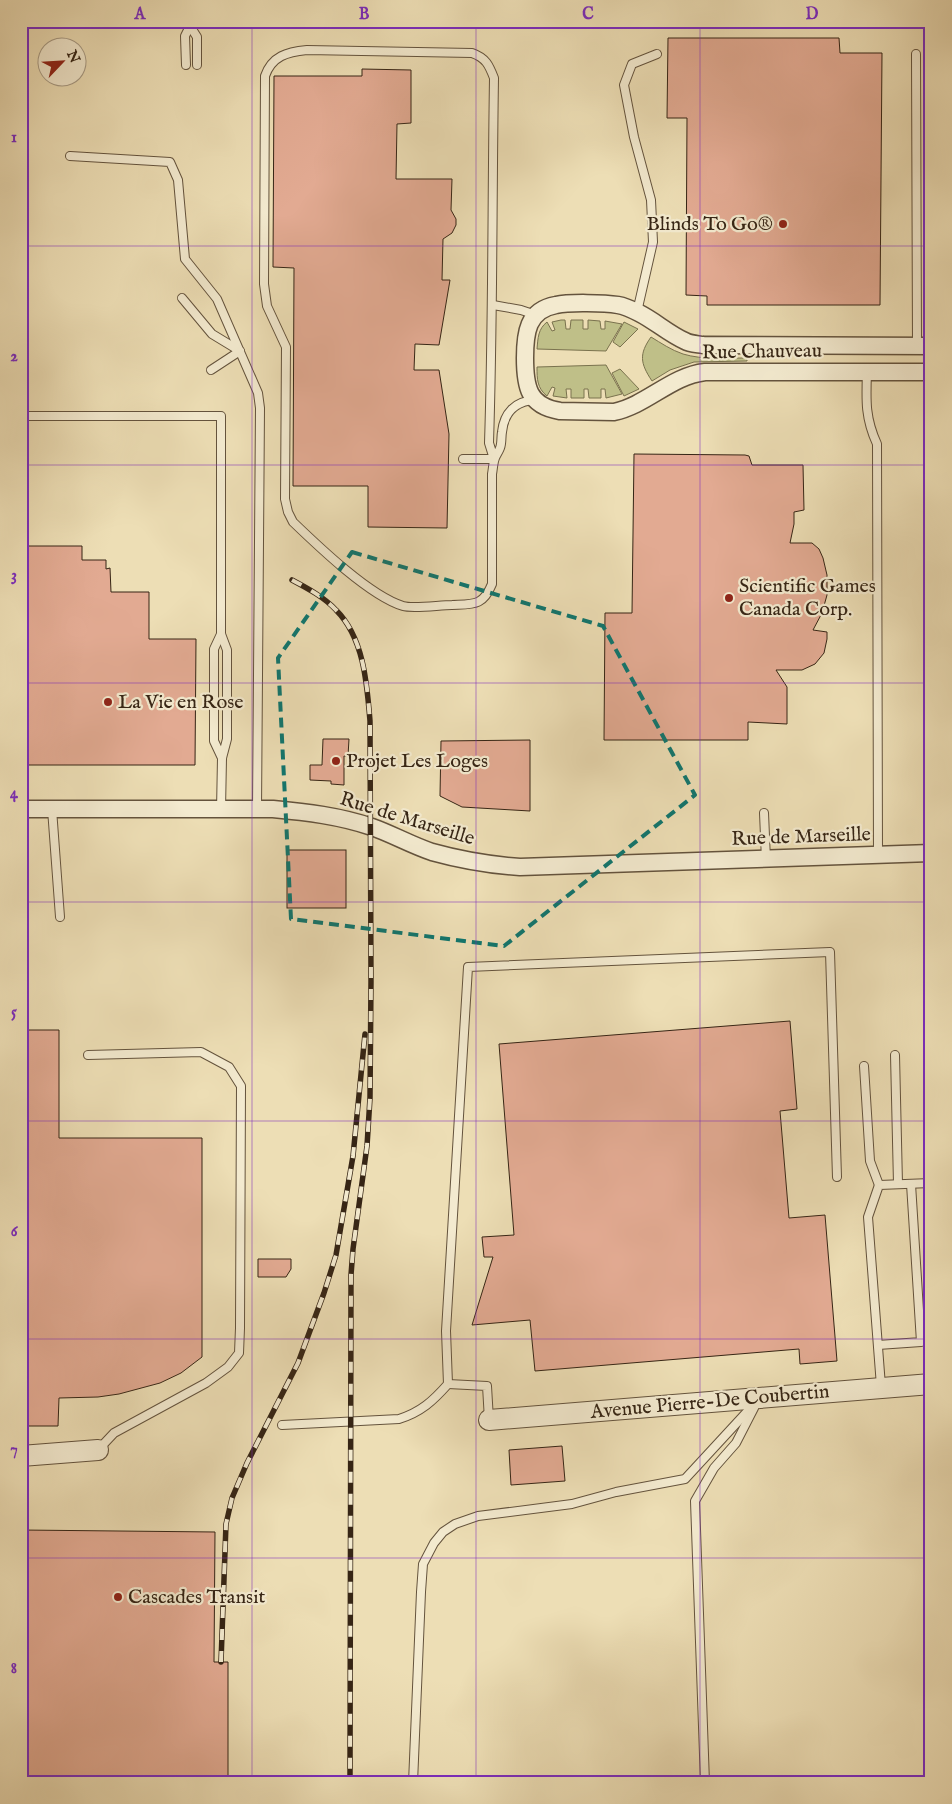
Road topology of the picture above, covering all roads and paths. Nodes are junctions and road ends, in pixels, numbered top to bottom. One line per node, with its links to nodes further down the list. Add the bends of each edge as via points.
1 (190, 24): 4 (lane, via 185,36); 5 (lane, via 197,37)
2 (657, 54): 9 (lane, via 632,64 624,85 651,208 652,242)
3 (916, 54): 11 (lane)
4 (186, 65)
5 (197, 65)
6 (70, 156): 12 (lane, via 170,162 178,180 185,259 217,299)
7 (182, 298): 12 (lane, via 212,334)
8 (493, 305): 10 (lane); 19 (lane, via 489,443); 19 (lane, via 494,78 482,56 472,53 307,50 291,52 269,65 265,76 264,284 267,306 286,347 286,499 293,522 361,582 404,606 476,604 492,584)
9 (637, 312): 10 (street, Rue Chauveau, via 619,305 565,304 549,307); 11 (street, Rue Chauveau, via 686,342 703,345)
10 (536, 315): 16 (street, via 525,336 527,389)
11 (924, 346)
12 (240, 351): 13 (lane); 24 (lane, via 258,393 260,408)
13 (211, 370)
14 (867, 372): 15 (street, Rue Chauveau); 16 (street, Rue Chauveau, via 697,373 630,408 614,412 560,411 546,408); 28 (lane, via 866,408 877,444)
15 (931, 372)
16 (535, 400): 19 (lane, via 518,403 509,411 501,447)
17 (21, 416): 20 (lane, via 221,416)
18 (463, 459): 19 (lane)
19 (494, 459)
20 (221, 634): 21 (lane, via 227,650 227,739); 21 (lane, via 214,649 214,741)
21 (222, 758): 25 (lane)
22 (21, 809): 23 (street, Rue de Marseille)
23 (52, 809): 25 (street, Rue de Marseille); 30 (lane)
24 (257, 809): 25 (street, Rue de Marseille); 29 (street, Rue de Marseille, via 297,811 345,820 432,852 497,866 542,868)
25 (221, 810)
26 (764, 813): 29 (lane)
27 (931, 853): 28 (street, Rue de Marseille)
28 (878, 855): 29 (street, Rue de Marseille)
29 (766, 860)
30 (60, 917)
31 (88, 1055): 46 (lane, via 201,1052 229,1068 241,1086 238,1353 228,1367 206,1383 114,1433)
32 (895, 1055): 36 (lane)
33 (864, 1066): 38 (lane, via 870,1161)
34 (837, 1177): 40 (lane, via 830,952 468,968 446,1330)
35 (931, 1183): 37 (lane)
36 (898, 1184): 37 (lane); 38 (lane)
37 (911, 1184): 39 (lane, via 921,1342)
38 (879, 1185): 39 (lane, via 868,1217)
39 (878, 1345): 42 (lane)
40 (448, 1384): 44 (lane, via 487,1386); 45 (lane, via 414,1414 399,1419)
41 (931, 1384): 42 (street, Avenue Pierre-De Coubertin)
42 (881, 1388): 43 (street, Avenue Pierre-De Coubertin)
43 (759, 1399): 44 (street, Avenue Pierre-De Coubertin); 48 (lane, via 684,1479 572,1504 478,1516 443,1532 423,1564); 49 (lane, via 736,1443 714,1468 694,1501)
44 (489, 1420)
45 (282, 1425)
46 (98, 1450): 47 (street)
47 (21, 1456)
48 (413, 1783)
49 (705, 1783)

